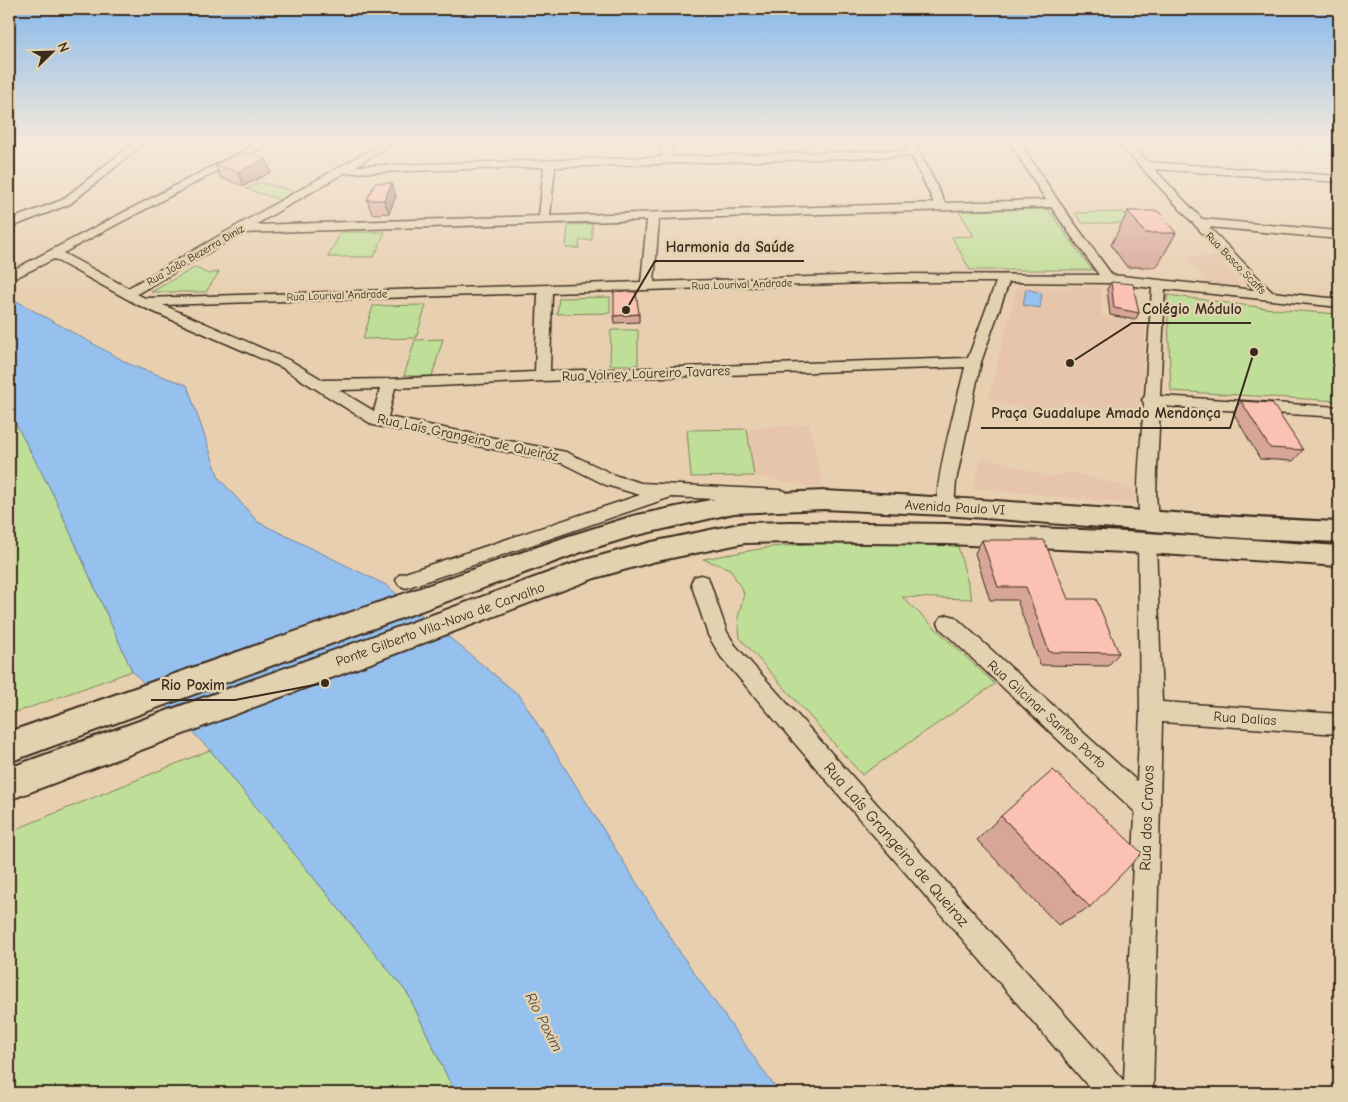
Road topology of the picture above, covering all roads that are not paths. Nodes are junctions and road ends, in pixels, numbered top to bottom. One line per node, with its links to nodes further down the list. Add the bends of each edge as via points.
1 (80, 192): 13 (street, via 50,210)
2 (172, 192): 16 (street)
3 (304, 192): 14 (street, Rua João Bezerra Diniz)
4 (547, 192): 11 (street)
5 (934, 192): 9 (street)
6 (1047, 192): 8 (street)
7 (1170, 192): 12 (street, Rua Bosco Scaffs)
8 (1054, 203): 9 (street); 19 (street)
9 (941, 206): 10 (street)
10 (653, 217): 11 (street); 21 (street)
11 (544, 220): 14 (street)
12 (1197, 222): 15 (street); 24 (street, Rua Bosco Scaffs)
13 (9, 224)
14 (242, 228): 23 (street, Rua João Bezerra Diniz)
15 (1339, 235)
16 (55, 254): 17 (street); 23 (street, Rua Laís Grangeiro de Queiróz)
17 (9, 277)
18 (1004, 279): 19 (street, Rua Lourival Andrade); 21 (street, Rua Lourival Andrade, via 899,278); 29 (street)
19 (1108, 279): 20 (street, Rua Lourival Andrade)
20 (1159, 284): 24 (street, Rua Lourival Andrade); 33 (street, Rua dos Cravos)
21 (647, 287): 22 (street, Rua Lourival Andrade)
22 (545, 289): 25 (street, Rua Lourival Andrade); 30 (street)
23 (127, 294): 26 (street, Rua Laís Grangeiro de Queiróz)
24 (1268, 296): 27 (street, Rua Lourival Andrade)
25 (223, 299): 26 (street, Rua Lourival Andrade); 28 (street)
26 (143, 302): 28 (street, Rua Laís Grangeiro de Queiróz)
27 (1339, 303)
28 (208, 330): 31 (street, Rua Laís Grangeiro de Queiróz, via 286,364)
29 (974, 362): 30 (street, Rua Volney Loureiro Tavares); 38 (street, via 947,481)
30 (542, 376): 32 (street, Rua Volney Loureiro Tavares)
31 (318, 384): 32 (street, Rua Volney Loureiro Tavares); 35 (street, Rua Laís Grangeiro de Queiróz)
32 (389, 384): 35 (street)
33 (1150, 400): 34 (street); 39 (street, Rua dos Cravos, via 1146,492)
34 (1339, 412)
35 (379, 421): 36 (street, Rua Laís Grangeiro de Queiróz, via 566,458 620,484 641,489)
36 (675, 490): 37 (street, Rua Laís Grangeiro de Queiróz); 43 (street)
37 (824, 500): 38 (main road, Avenida Paulo VI); 48 (main road, Avenida Paulo VI, via 734,504 632,526)
38 (945, 506): 39 (main road, Avenida Paulo VI)
39 (1148, 532): 40 (main road, Avenida Paulo VI, via 1244,528); 41 (main road, Avenida Paulo VI); 42 (main road, Avenida Paulo VI, via 744,534 652,552); 46 (street, Rua dos Cravos)
40 (1339, 532)
41 (1339, 556)
42 (590, 569): 49 (main road, Ponte Gilberto Vila-Nova de Carvalho)
43 (406, 580)
44 (701, 583): 51 (street, Rua Laís Grangeiro de Queiroz, via 718,635 728,651)
45 (948, 624): 50 (street, Rua Gilcinar Santos Porto)
46 (1151, 711): 47 (street, Rua Dalias); 50 (street, Rua dos Cravos)
47 (1339, 724)
48 (9, 747)
49 (9, 784)
50 (1146, 805): 52 (street, Rua dos Cravos)
51 (1114, 1093)
52 (1138, 1093)

